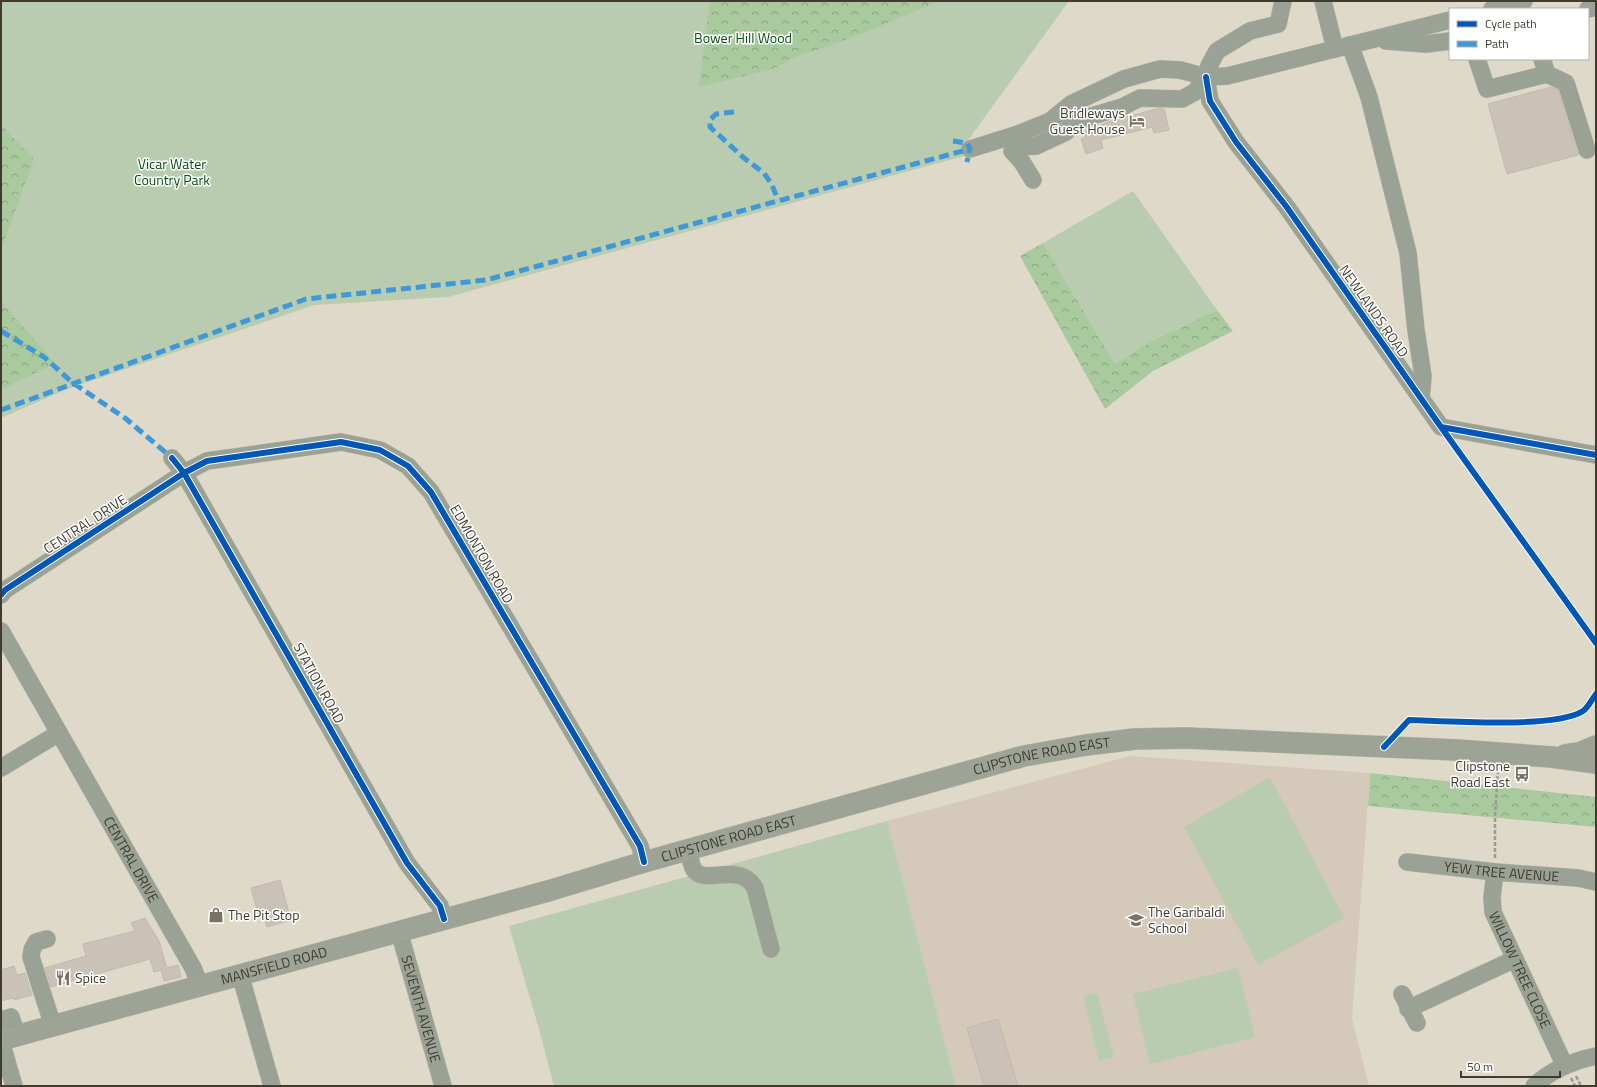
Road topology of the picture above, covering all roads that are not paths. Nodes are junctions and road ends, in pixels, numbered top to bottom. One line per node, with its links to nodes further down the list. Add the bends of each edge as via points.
1 (1283, 1): 11 (street, via 1278,24 1250,31 1217,51 1208,66)
2 (1323, 1): 8 (street)
3 (1524, 1): 4 (street)
4 (1496, 8)
5 (1449, 20): 6 (street)
6 (1373, 40): 7 (street, via 1426,44); 8 (street)
7 (1449, 41)
8 (1343, 47): 11 (street, via 1227,76); 15 (street, via 1369,97 1408,253 1422,376)
9 (1477, 60): 10 (street, via 1487,90)
10 (1544, 66): 13 (street, via 1566,83)
11 (1206, 77): 12 (street, via 1180,70 1160,69 1124,79 1071,104 1050,122); 14 (street, via 1195,92 1182,99 1140,98 1122,107 1082,119 1072,124 1066,132 1036,146 1017,146 1012,151); 15 (street, NEWLANDS ROAD, via 1210,101 1236,142 1286,206)
12 (970, 149)
13 (1587, 150)
14 (1033, 180)
15 (1421, 399): 16 (street, NEWLANDS ROAD, via 1441,427)
16 (1596, 455)
17 (172, 458): 18 (street, STATION ROAD)
18 (184, 473): 19 (street, CENTRAL DRIVE); 27 (street, EDMONTON ROAD, via 207,461 341,442 380,450 408,466 431,492 640,846); 32 (street, STATION ROAD, via 407,863 440,906)
19 (1, 595)
20 (1, 631): 21 (street, CENTRAL DRIVE)
21 (59, 733): 25 (street); 38 (street, CENTRAL DRIVE, via 193,968)
22 (1596, 746): 23 (main road, CLIPSTONE ROAD EAST, via 1579,753)
23 (1551, 757): 24 (main road, CLIPSTONE ROAD EAST); 26 (main road, CLIPSTONE ROAD EAST, via 1186,738 1135,738 1024,756)
24 (1596, 763)
25 (1, 768)
26 (688, 850): 27 (main road, CLIPSTONE ROAD EAST); 35 (street, via 695,871 700,874 732,875 750,881)
27 (644, 862): 31 (main road, CLIPSTONE ROAD EAST)
28 (1407, 862): 29 (street, YEW TREE AVENUE)
29 (1495, 872): 30 (street, YEW TREE AVENUE, via 1578,878); 36 (street, WILLOW TREE CLOSE, via 1493,912)
30 (1596, 882)
31 (548, 891): 32 (main road, MANSFIELD ROAD)
32 (444, 919): 33 (main road, MANSFIELD ROAD)
33 (399, 931): 37 (main road, MANSFIELD ROAD); 47 (street, SEVENTH AVENUE)
34 (47, 938): 41 (street, via 36,942 31,957)
35 (771, 949)
36 (1515, 959): 40 (street, via 1405,1001); 44 (street, WILLOW TREE CLOSE)
37 (240, 974): 38 (main road, MANSFIELD ROAD); 46 (street)
38 (200, 985): 41 (main road, MANSFIELD ROAD)
39 (1, 1020): 42 (street, via 11,1017)
40 (1417, 1023)
41 (53, 1026): 42 (main road, MANSFIELD ROAD)
42 (6, 1039): 45 (street)
43 (1596, 1056): 44 (street)
44 (1564, 1064): 48 (street)
45 (14, 1086)
46 (272, 1086)
47 (443, 1086)
48 (1534, 1086)

